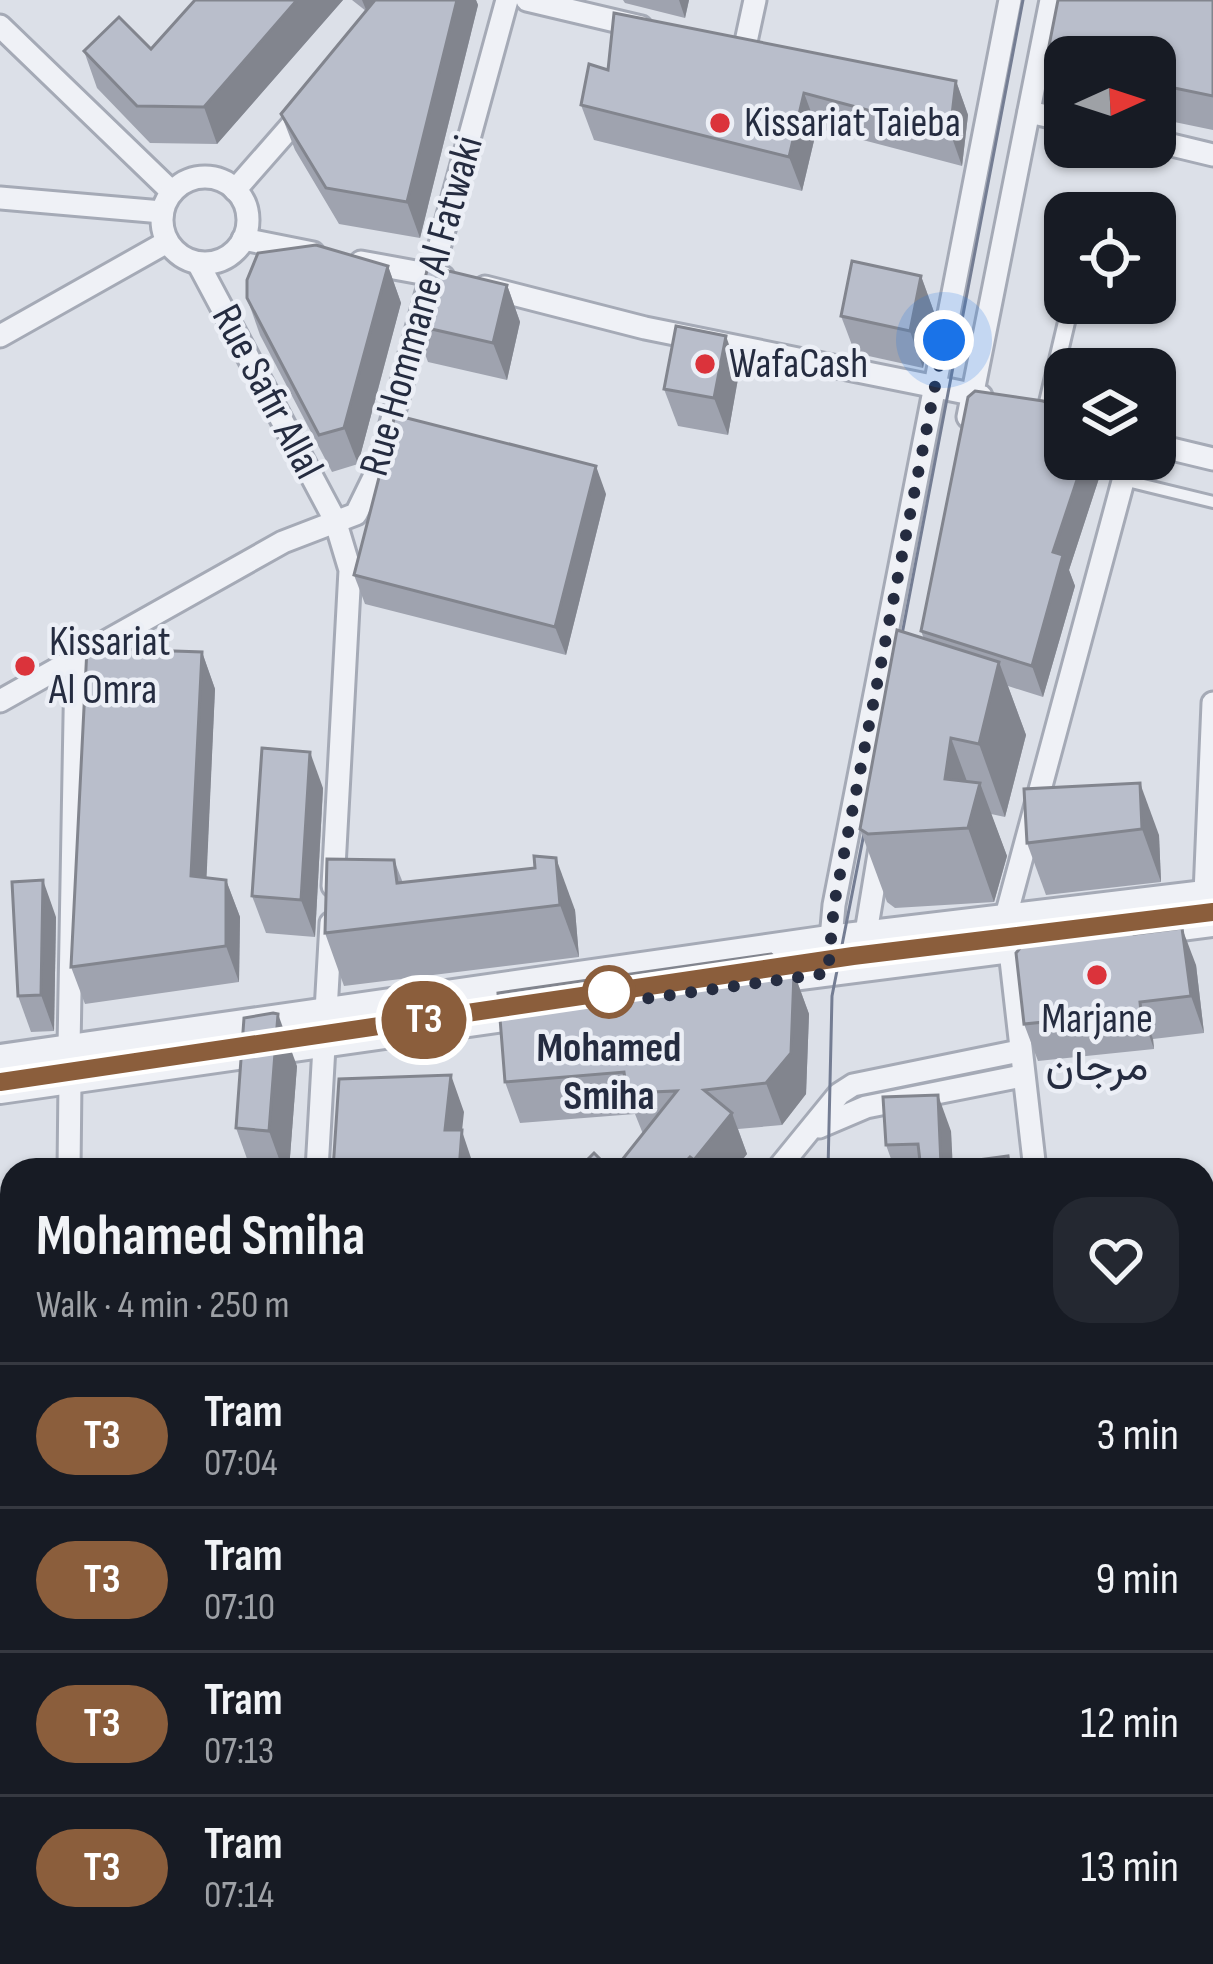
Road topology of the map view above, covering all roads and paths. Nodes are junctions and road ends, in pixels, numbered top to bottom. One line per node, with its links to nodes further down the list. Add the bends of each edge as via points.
1 (507, 0): 20 (street, Rue Hommane Al Fatwaki)
2 (527, 0): 7 (street)
3 (754, 0): 8 (street)
4 (1010, 0): 23 (street)
5 (1051, 0): 10 (street)
6 (0, 26): 16 (street)
7 (657, 31)
8 (743, 51)
9 (328, 84): 14 (street)
10 (1029, 112): 11 (street); 24 (street)
11 (1044, 115)
12 (1176, 146): 13 (street)
13 (1213, 154)
14 (235, 190): 16 (street, via 207,177); 17 (street, via 248,217)
15 (0, 199): 16 (street)
16 (167, 202): 18 (street)
17 (243, 239): 19 (street, via 228,256); 20 (street)
18 (167, 242): 19 (street); 22 (street)
19 (198, 263): 32 (street, Rue Safir Allal)
20 (433, 274): 23 (street); 32 (street, Rue Hommane Al Fatwaki, via 367,499 356,514)
21 (1064, 324): 25 (street)
22 (0, 336)
23 (934, 388): 24 (street); 42 (street)
24 (973, 394): 25 (street); 26 (street)
25 (1037, 411)
26 (964, 440)
27 (1176, 450): 28 (street)
28 (1213, 458)
29 (1123, 480): 38 (street)
30 (1153, 480): 31 (lane)
31 (1213, 502)
32 (335, 520): 33 (street); 48 (street, Rue Hommane Al Fatwaki, via 350,570)
33 (76, 663): 34 (street); 51 (street)
34 (0, 701)
35 (1213, 703): 37 (street)
36 (884, 825): 40 (street)
37 (1209, 893): 38 (street)
38 (1006, 916): 40 (street); 44 (street)
39 (1212, 926): 41 (street)
40 (865, 935): 42 (street); 45 (street)
41 (1121, 936)
42 (829, 938): 46 (street); 48 (street)
43 (1076, 942): 44 (street)
44 (1008, 951): 45 (street); 52 (street)
45 (860, 969): 46 (street)
46 (828, 973): 47 (street)
47 (742, 985)
48 (326, 1010): 50 (street, Rue Hommane Al Fatwaki); 51 (street)
49 (561, 1011): 50 (street)
50 (325, 1044): 55 (street); 59 (street, Rue Hommane Al Fatwaki)
51 (69, 1047): 53 (street)
52 (1019, 1051): 54 (street); 57 (street, via 853,1085)
53 (0, 1057)
54 (1022, 1076): 57 (street, via 866,1107); 61 (street)
55 (70, 1082): 56 (street); 58 (street)
56 (0, 1090)
57 (813, 1130): 60 (street)
58 (69, 1158)
59 (318, 1158)
60 (787, 1158)
61 (1033, 1158)

